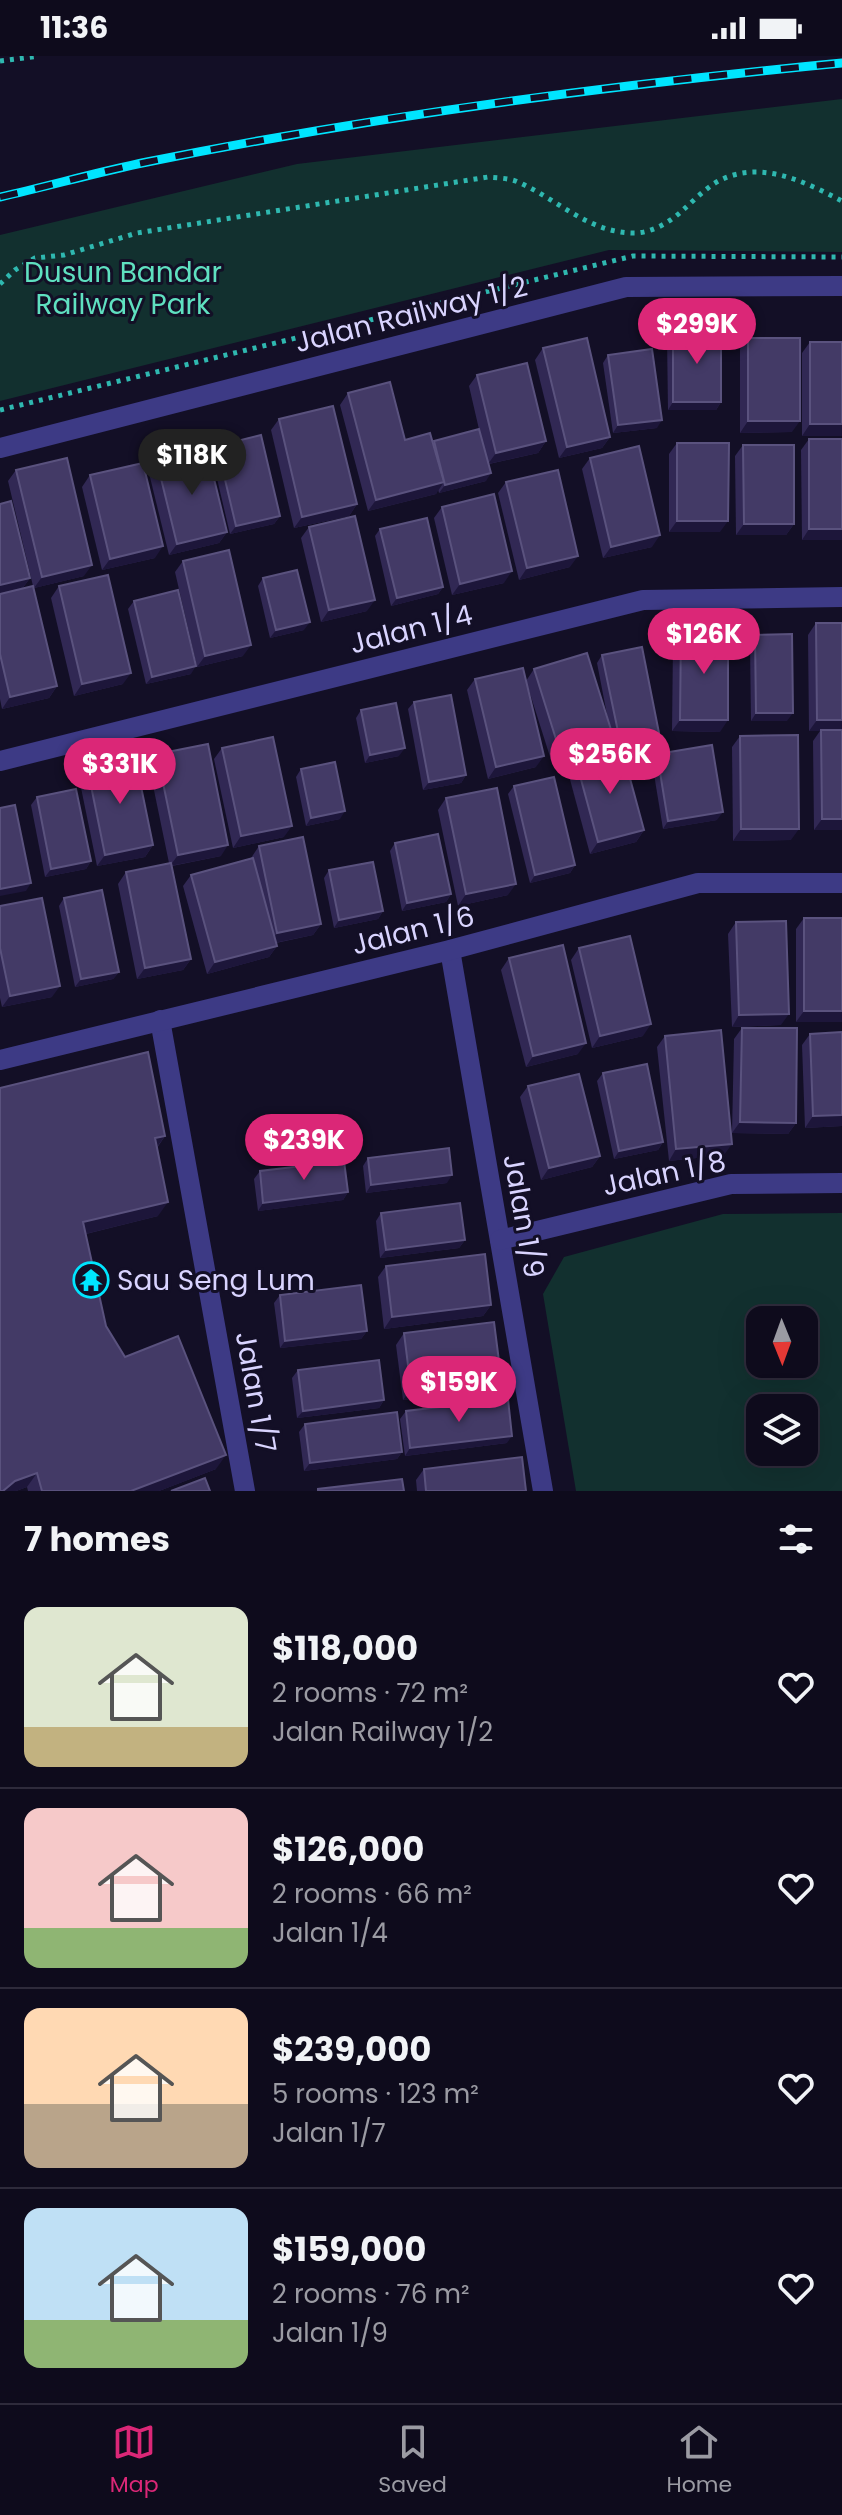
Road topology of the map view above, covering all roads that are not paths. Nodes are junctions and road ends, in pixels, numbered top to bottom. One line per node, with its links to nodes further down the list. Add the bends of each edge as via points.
1 (842, 286): 2 (street, Jalan Railway 1/2, via 626,287)
2 (0, 448)
3 (842, 597): 4 (street, Jalan 1/4, via 643,600)
4 (0, 761)
5 (842, 883): 6 (street, Jalan 1/6, via 698,883)
6 (450, 950): 7 (street, Jalan 1/6); 10 (street, Jalan 1/9)
7 (160, 1020): 8 (street, Jalan 1/6); 11 (street, Jalan 1/7)
8 (0, 1060)
9 (842, 1183): 10 (street, Jalan 1/8, via 731,1184)
10 (500, 1240): 12 (street, Jalan 1/9)
11 (245, 1491)
12 (543, 1491)

